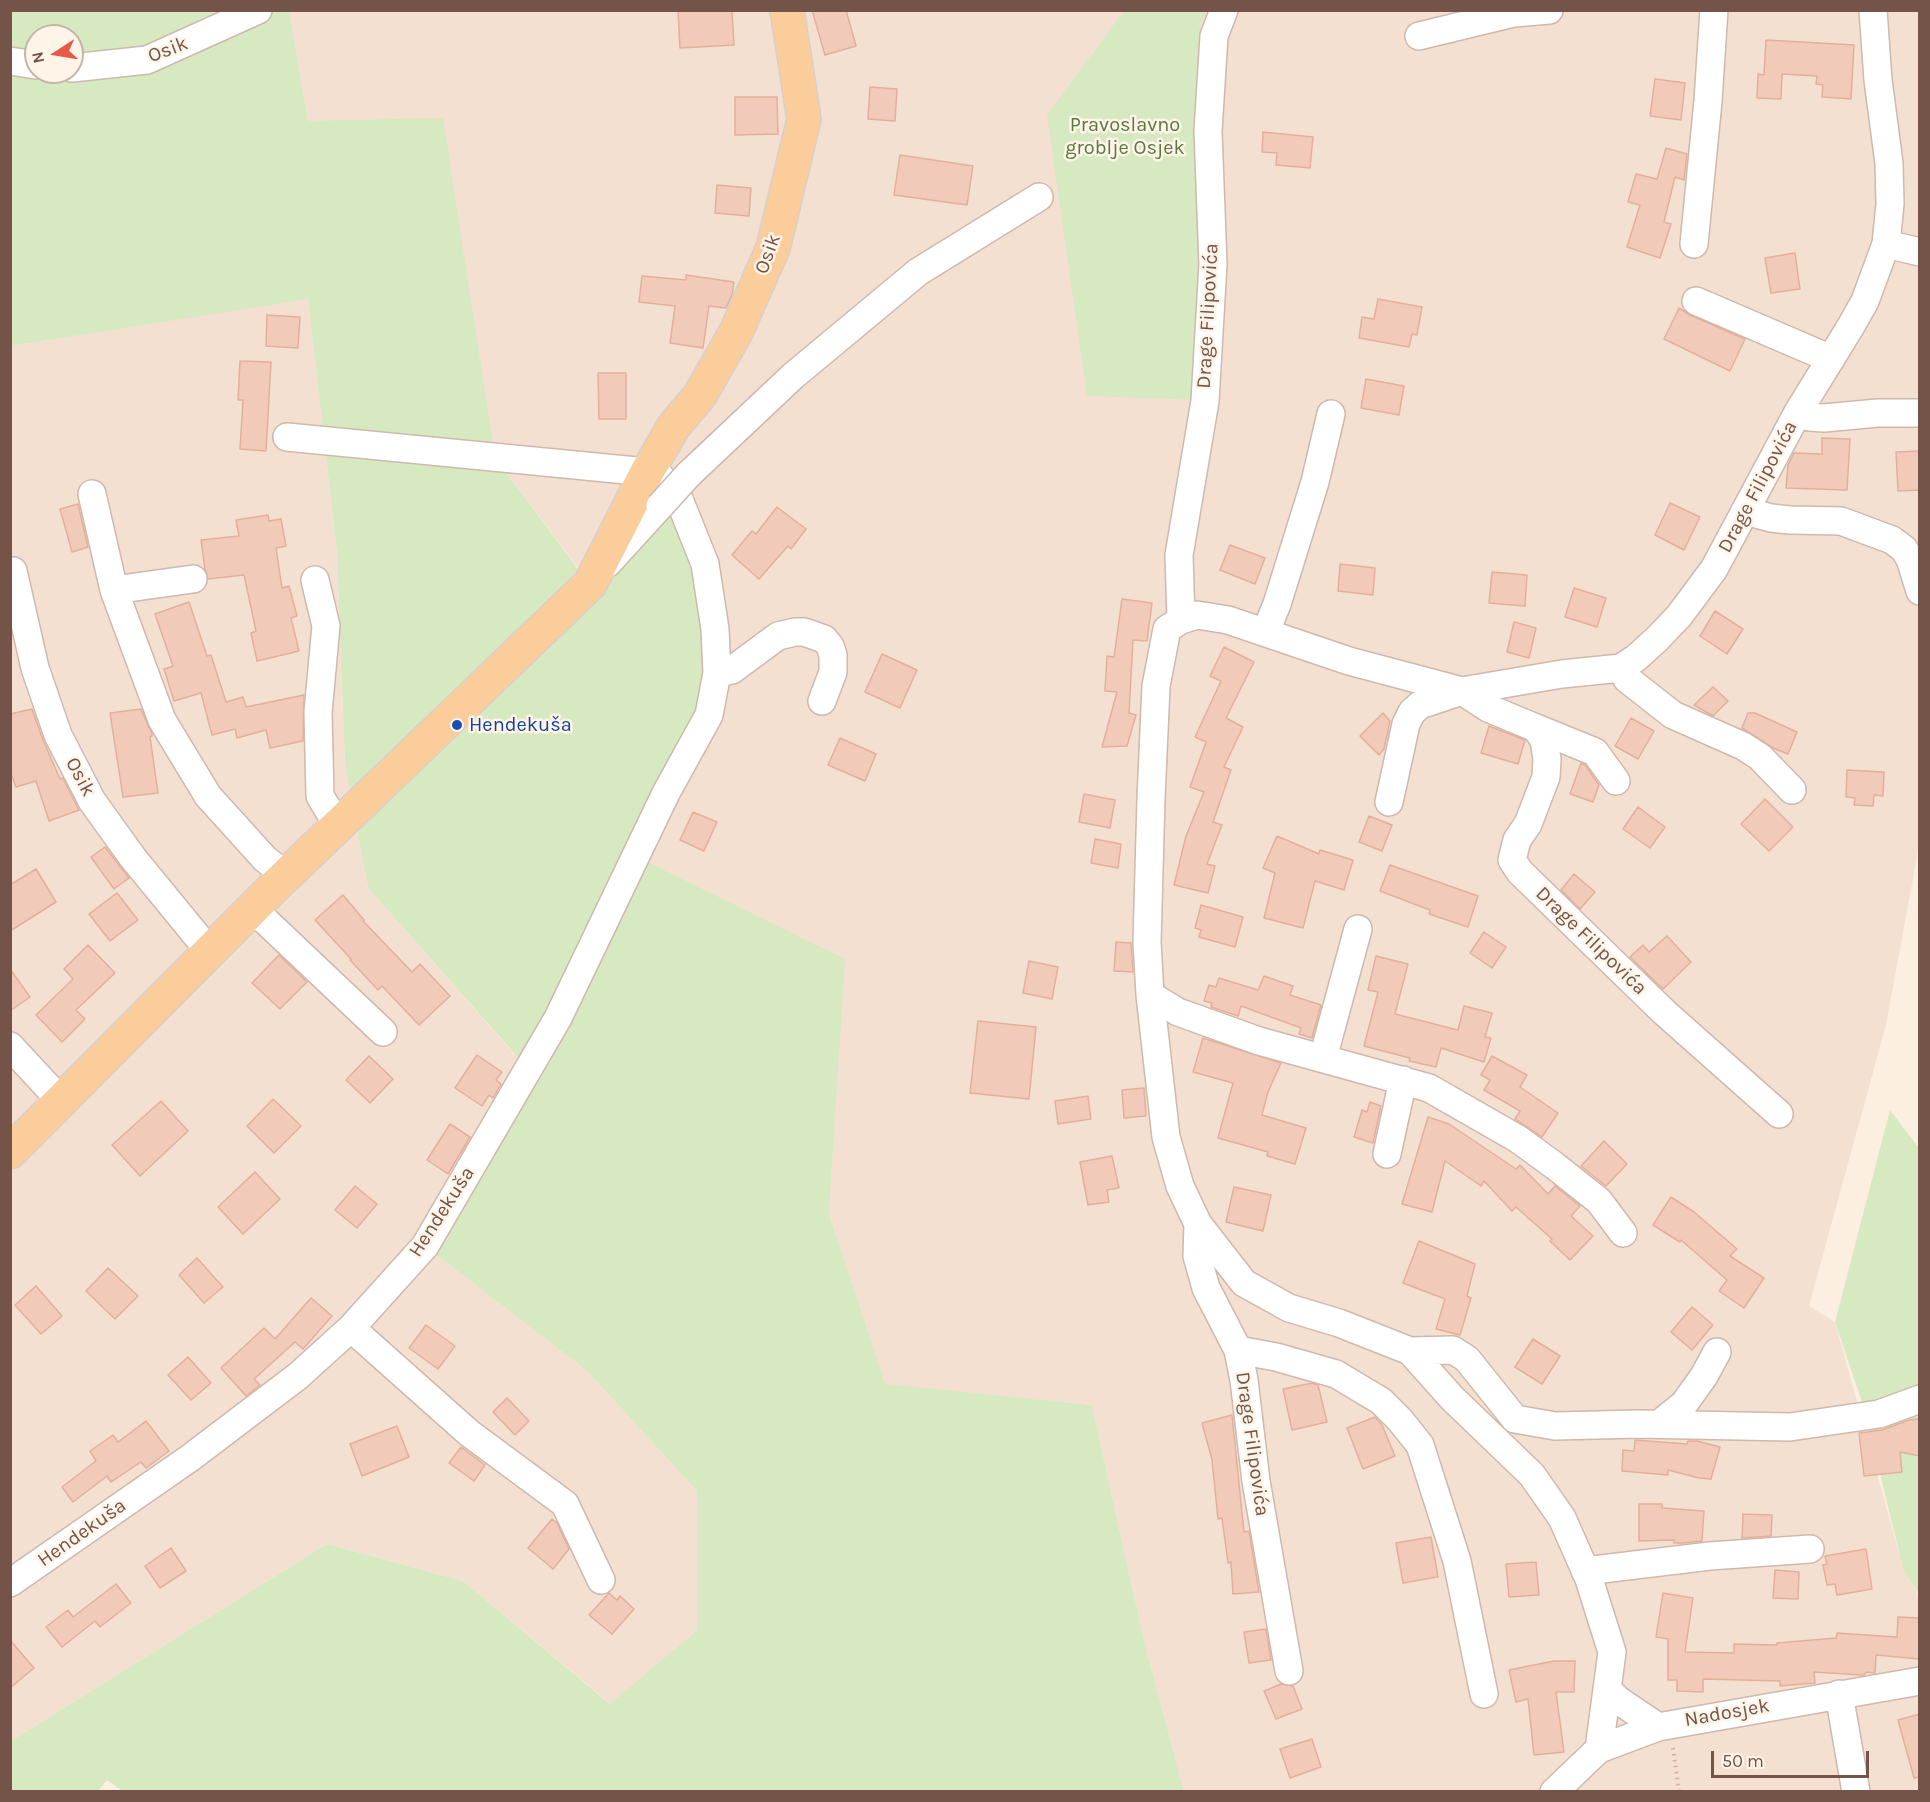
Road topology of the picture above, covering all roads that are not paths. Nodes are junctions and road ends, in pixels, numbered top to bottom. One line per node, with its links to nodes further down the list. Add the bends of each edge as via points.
1 (258, 10): 8 (street, Osik, via 147,60)
2 (787, 10): 19 (main road, Osik, via 804,119 773,248 736,332 700,395 674,426)
3 (1224, 10): 28 (street, Drage Filipovića, via 1214,36 1208,131 1213,264 1204,401 1179,555)
4 (1549, 10): 7 (street, via 1514,13)
5 (1714, 10): 10 (street)
6 (1873, 10): 11 (street, Drage Filipovića, via 1889,163)
7 (1419, 36)
8 (84, 67)
9 (1039, 197): 25 (street, bridge, via 918,272 794,376 688,475)
10 (1694, 244)
11 (1886, 244): 12 (street); 14 (street, Drage Filipovića, via 1865,301)
12 (1920, 252)
13 (1696, 301): 14 (street)
14 (1831, 358): 15 (street, Drage Filipovića)
15 (1798, 412): 16 (street, Drage Filipovića, via 1824,418); 21 (street, Drage Filipovića)
16 (1920, 413)
17 (1331, 414): 29 (street, via 1315,482)
18 (287, 437): 19 (street)
19 (650, 467): 25 (main road, Osik); 31 (street, Hendekuša, via 679,499 705,564)
20 (92, 494): 26 (street)
21 (1745, 510): 27 (street, via 1771,518 1841,521 1892,540 1910,559); 30 (street, Drage Filipovića, via 1714,569 1679,616)
22 (13, 571): 42 (street, Osik, via 35,668 54,724 92,801)
23 (193, 579): 26 (street)
24 (315, 580): 38 (street, via 327,626 318,712 320,796)
25 (590, 584): 38 (main road, Osik)
26 (114, 590): 39 (street, via 162,720 208,796 265,859)
27 (1920, 591)
28 (1181, 620): 29 (street, via 1197,615); 43 (street, Drage Filipovića, via 1167,629 1156,686 1148,886)
29 (1266, 631): 32 (street, via 1349,661)
30 (1621, 668): 32 (street); 36 (street, via 1627,679 1673,715 1760,757)
31 (717, 673): 33 (street, via 744,663 778,636 804,632 824,639 833,655 833,672); 54 (street, Hendekuša, via 710,715 666,793 558,1018 425,1246)
32 (1462, 691): 34 (street, via 1488,708); 37 (street, via 1420,705 1412,712)
33 (822, 701)
34 (1536, 728): 35 (street, via 1595,752); 49 (street, Drage Filipovića, via 1545,740 1546,777 1512,860 1664,1012)
35 (1616, 781)
36 (1792, 790)
37 (1389, 802)
38 (338, 826): 39 (main road, Osik)
39 (287, 876): 40 (main road, Osik)
40 (253, 909): 42 (main road, Osik); 44 (street)
41 (1358, 929): 46 (street)
42 (210, 952): 48 (main road, Osik)
43 (1150, 995): 46 (street, via 1178,1012 1259,1041); 52 (street, Drage Filipovića, via 1166,1137 1180,1186)
44 (383, 1032)
45 (10, 1046): 48 (street)
46 (1323, 1058): 47 (street)
47 (1403, 1080): 51 (street); 53 (street, via 1429,1088 1518,1139 1599,1201)
48 (61, 1101): 50 (main road, Osik)
49 (1779, 1114)
50 (10, 1152)
51 (1387, 1154)
52 (1198, 1224): 55 (street, Drage Filipovića, via 1197,1256 1206,1288); 56 (street, Drage Filipovića, via 1244,1283 1289,1308)
53 (1623, 1233)
54 (351, 1328): 62 (street, via 469,1433 565,1504); 63 (street, Hendekuša, via 298,1376 190,1458)
55 (1238, 1350): 64 (street, Drage Filipovića); 67 (street, via 1336,1374 1381,1401 1420,1445 1457,1561)
56 (1410, 1351): 59 (street, Drage Filipovića, via 1453,1350 1467,1359 1515,1419 1555,1426); 61 (street, Drage Filipovića, via 1452,1398 1532,1475 1562,1518)
57 (1717, 1352): 59 (street, via 1684,1404)
58 (1920, 1399): 59 (street, Drage Filipovića, via 1879,1414 1790,1427)
59 (1659, 1424)
60 (1810, 1549): 61 (street)
61 (1585, 1571): 66 (street, Drage Filipovića, via 1612,1652)
62 (601, 1580)
63 (10, 1583)
64 (1289, 1671)
65 (1920, 1681): 68 (street, Nadosjek)
66 (1608, 1690): 69 (street, via 1618,1700); 70 (street, Drage Filipovića)
67 (1484, 1694)
68 (1839, 1694): 69 (street, Nadosjek); 72 (street)
69 (1664, 1725): 70 (street, Nadosjek)
70 (1599, 1749): 71 (street, Nadosjek)
71 (1554, 1791)
72 (1856, 1791)

